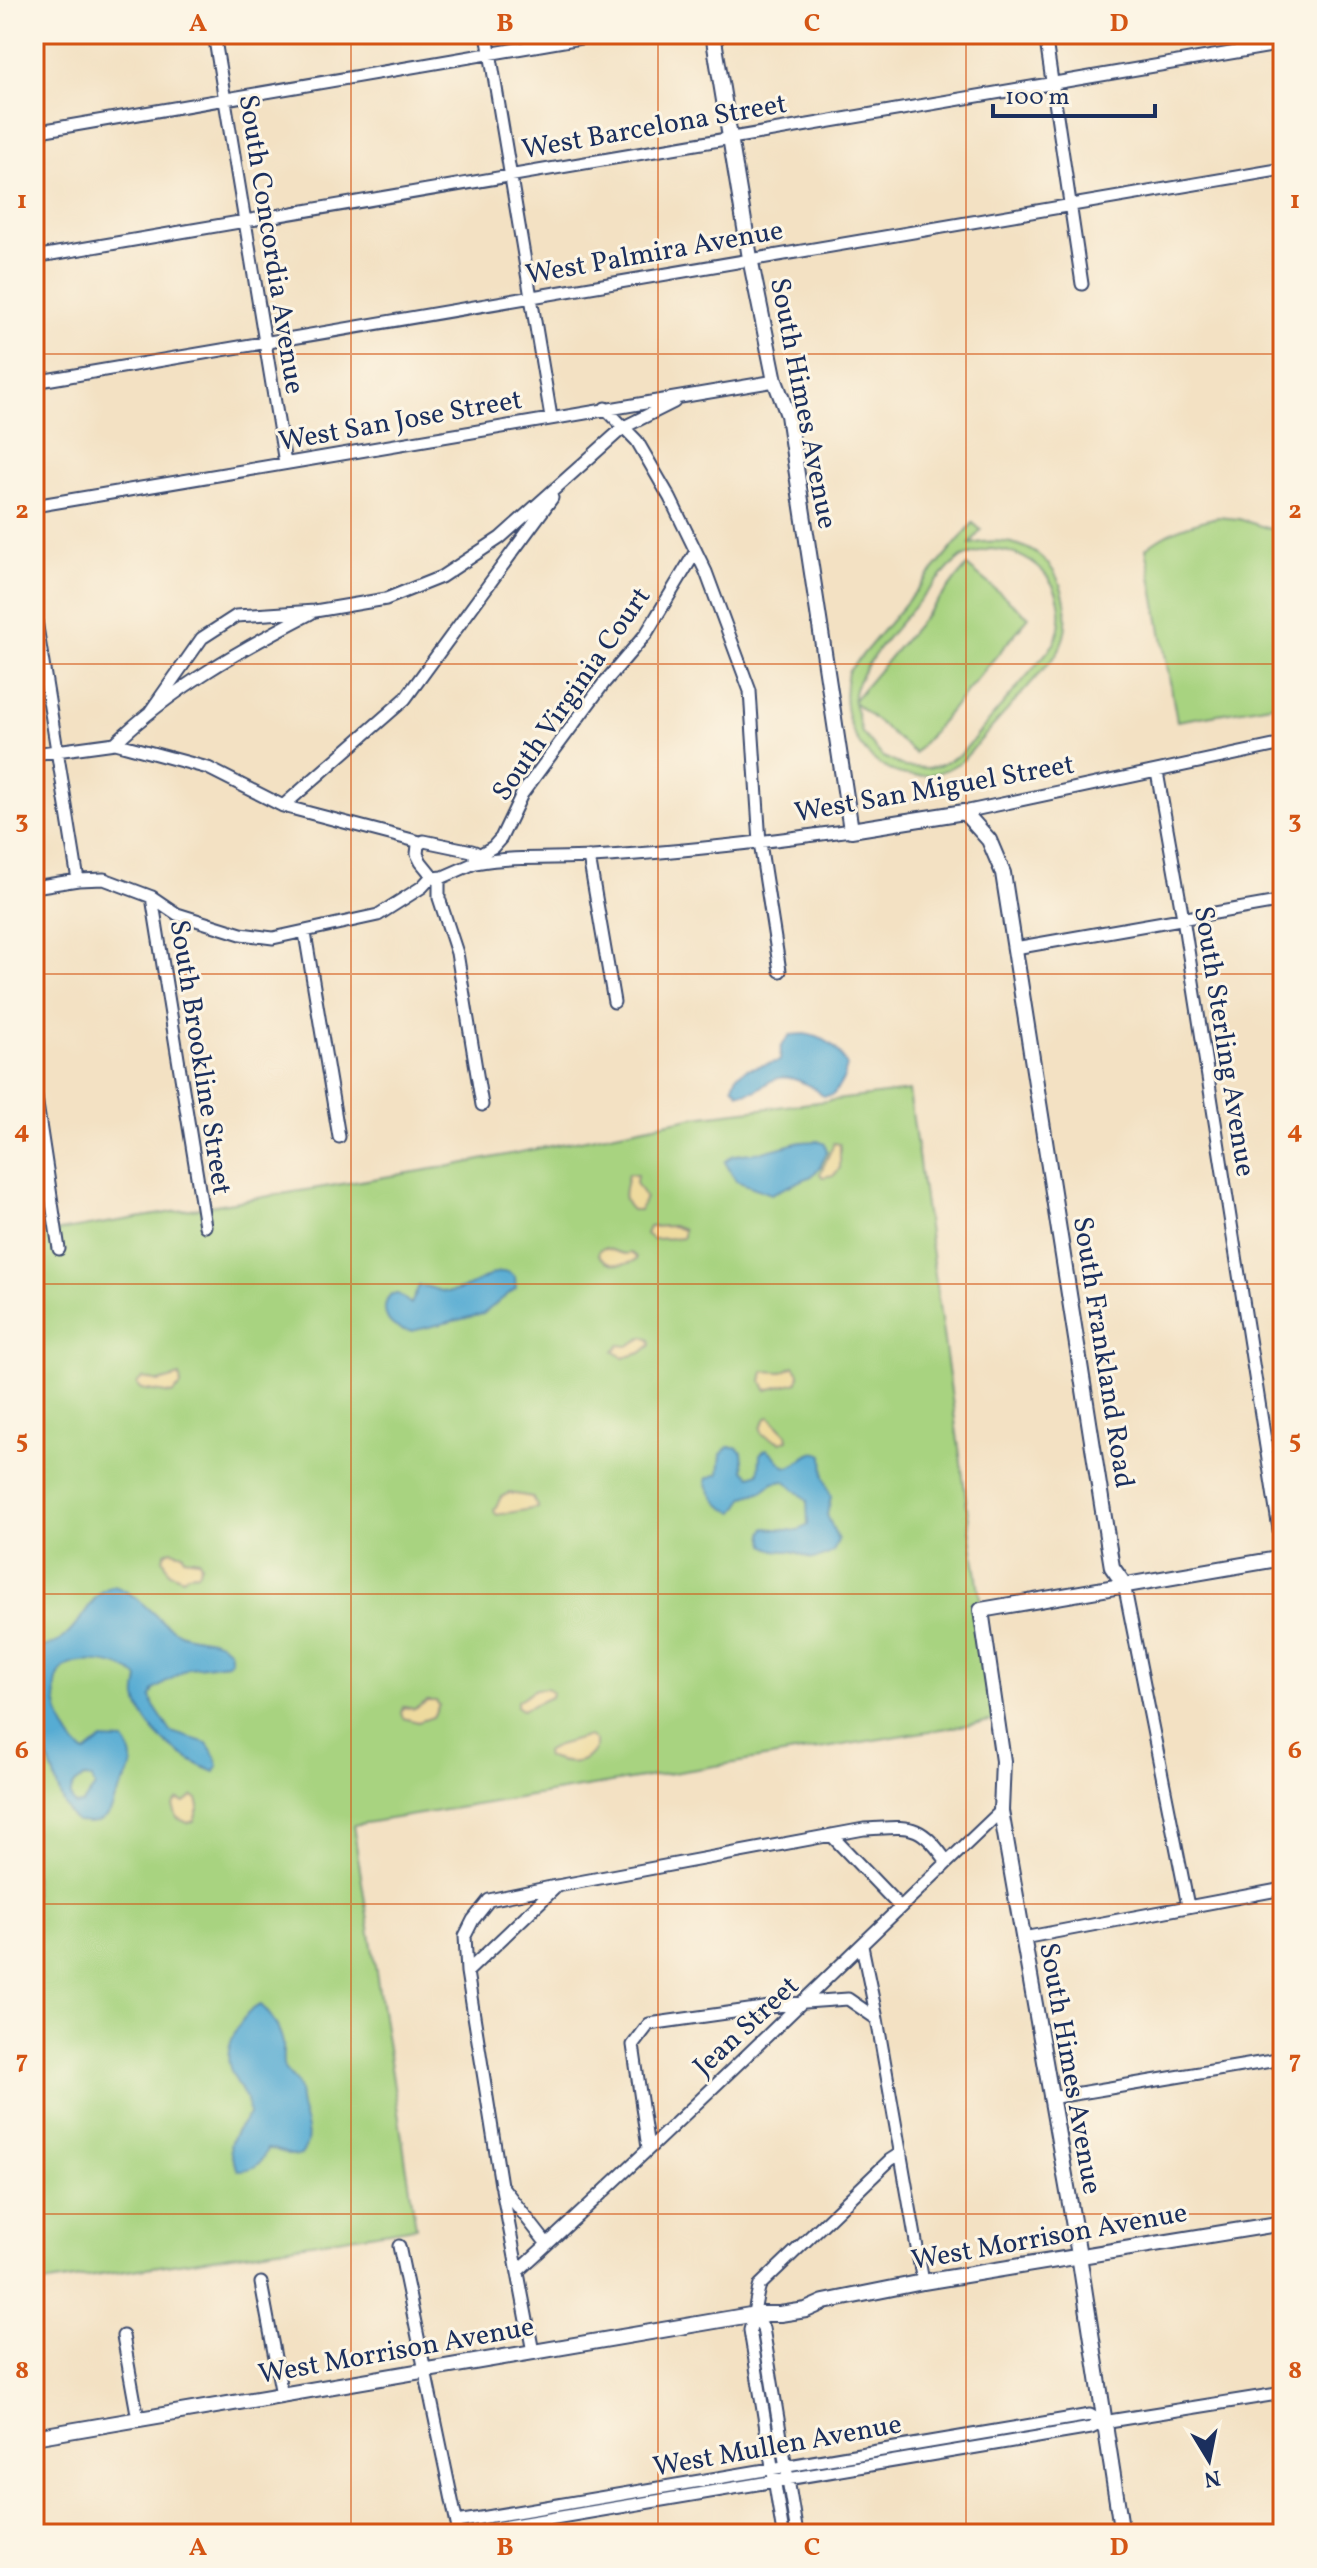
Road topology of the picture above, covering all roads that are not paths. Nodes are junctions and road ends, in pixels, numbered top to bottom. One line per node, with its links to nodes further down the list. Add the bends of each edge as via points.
1 (214, 34): 9 (street, South Concordia Avenue)
2 (487, 34): 7 (street)
3 (604, 34): 7 (street)
4 (713, 34): 11 (street, South Himes Avenue)
5 (1045, 34): 8 (street)
6 (1283, 44): 8 (street, West Barcelona Street)
7 (491, 54): 9 (street); 13 (street)
8 (1053, 82): 11 (street, West Barcelona Street); 14 (street)
9 (225, 100): 10 (street); 15 (street, South Concordia Avenue)
10 (34, 132)
11 (730, 137): 13 (street, West Barcelona Street); 17 (street, South Himes Avenue)
12 (1283, 169): 14 (street, West Palmira Avenue)
13 (510, 174): 15 (street, West Barcelona Street); 19 (street)
14 (1071, 206): 17 (street, West Palmira Avenue); 18 (street)
15 (245, 221): 16 (street, West Barcelona Street); 20 (street, South Concordia Avenue)
16 (34, 257)
17 (750, 258): 19 (street, West Palmira Avenue); 21 (street, South Himes Avenue)
18 (1082, 284)
19 (531, 296): 20 (street, West Palmira Avenue); 25 (street)
20 (265, 342): 22 (street, West Palmira Avenue); 27 (street, South Concordia Avenue)
21 (775, 381): 23 (street, West San Jose Street); 44 (street, South Himes Avenue, via 788,415)
22 (34, 382)
23 (685, 397): 24 (street, West San Jose Street); 26 (street)
24 (605, 408): 25 (street, West San Jose Street); 26 (street)
25 (551, 417): 27 (street, West San Jose Street)
26 (624, 427): 28 (street); 32 (street, via 644,452)
27 (285, 463): 29 (street, West San Jose Street)
28 (568, 476): 30 (street); 31 (street)
29 (34, 506)
30 (503, 535): 31 (street); 34 (street, via 441,577 386,599)
31 (519, 541): 42 (street, via 405,699)
32 (696, 551): 46 (street, via 750,691); 48 (street, South Virginia Court, via 646,634 522,794 501,838)
33 (34, 608): 35 (street)
34 (315, 611): 36 (street, via 211,668); 36 (street, via 236,616 202,638)
35 (36, 630): 39 (street)
36 (150, 712): 37 (street)
37 (115, 743): 39 (street); 42 (street, via 208,768)
38 (1283, 744): 41 (street, West San Miguel Street)
39 (58, 750): 40 (street); 50 (street)
40 (34, 754)
41 (1157, 772): 43 (street, West San Miguel Street); 54 (street, South Sterling Avenue)
42 (283, 806): 45 (street)
43 (964, 812): 44 (street, West San Miguel Street); 56 (street, South Frankland Road, via 989,840 1003,873)
44 (851, 830): 46 (street, West San Miguel Street)
45 (420, 842): 48 (street, via 472,851); 49 (street, via 417,854)
46 (760, 843): 47 (street, West San Miguel Street); 57 (street)
47 (589, 857): 48 (street, West San Miguel Street); 58 (street)
48 (476, 859): 49 (street)
49 (435, 877): 55 (street, via 378,915); 60 (street, via 457,953)
50 (78, 880): 51 (street); 52 (street, via 104,879)
51 (34, 887)
52 (152, 897): 55 (street, via 177,914 241,934 273,938); 62 (street, South Brookline Street)
53 (1283, 901): 54 (street)
54 (1183, 918): 56 (street); 64 (street, South Sterling Avenue)
55 (305, 933): 61 (street)
56 (1015, 948): 65 (street, South Frankland Road, via 1112,1567)
57 (780, 971)
58 (614, 1002)
59 (34, 1084): 63 (street)
60 (482, 1105)
61 (339, 1137)
62 (205, 1226)
63 (59, 1249)
64 (1283, 1556): 65 (street)
65 (1124, 1584): 66 (street, South Himes Avenue, via 981,1610 1003,1761); 72 (street, South Frankland Road)
66 (1001, 1811): 68 (street, Jean Street); 73 (street, South Himes Avenue)
67 (831, 1835): 68 (street, via 913,1827); 69 (street); 71 (street)
68 (947, 1862): 71 (street, Jean Street)
69 (557, 1886): 75 (street); 75 (street, via 489,1900 465,1936)
70 (1283, 1889): 72 (street)
71 (899, 1906): 74 (street, Jean Street)
72 (1188, 1906): 73 (street)
73 (1023, 1938): 79 (street, South Himes Avenue)
74 (862, 1946): 76 (street, Jean Street); 77 (street)
75 (467, 1972): 82 (street)
76 (805, 2002): 77 (street, via 848,1999); 80 (street, Jean Street); 80 (street, via 649,2024 633,2045)
77 (877, 2019): 81 (street)
78 (1283, 2059): 79 (street)
79 (1050, 2098): 86 (street, South Himes Avenue)
80 (648, 2148): 84 (street, Jean Street)
81 (901, 2153): 88 (street); 90 (street, via 760,2285 756,2297)
82 (501, 2185): 84 (street); 87 (street)
83 (1283, 2223): 86 (street, West Morrison Avenue)
84 (547, 2244): 87 (street, Jean Street)
85 (399, 2246): 93 (street)
86 (1079, 2255): 88 (street, West Morrison Avenue); 97 (street, South Himes Avenue)
87 (518, 2271): 92 (street)
88 (923, 2282): 90 (street, West Morrison Avenue, via 793,2312)
89 (261, 2283): 95 (street)
90 (761, 2313): 92 (street, West Morrison Avenue); 99 (street); 100 (street, via 750,2330)
91 (123, 2336): 96 (street)
92 (533, 2352): 93 (street, West Morrison Avenue)
93 (424, 2370): 95 (street, West Morrison Avenue); 103 (street)
94 (1283, 2393): 97 (street, West Mullen Avenue)
95 (282, 2395): 96 (street, West Morrison Avenue)
96 (138, 2419): 98 (street, West Morrison Avenue)
97 (1103, 2422): 99 (street, West Mullen Avenue, via 1090,2415); 101 (street, West Mullen Avenue); 106 (street, South Himes Avenue)
98 (34, 2437)
99 (786, 2466): 100 (street, West Mullen Avenue); 101 (street)
100 (772, 2469): 102 (street); 103 (street, West Mullen Avenue)
101 (788, 2479): 102 (street, West Mullen Avenue); 105 (street)
102 (774, 2481): 103 (street, West Mullen Avenue); 104 (street)
103 (458, 2530)
104 (783, 2534)
105 (797, 2534)
106 (1122, 2534)

